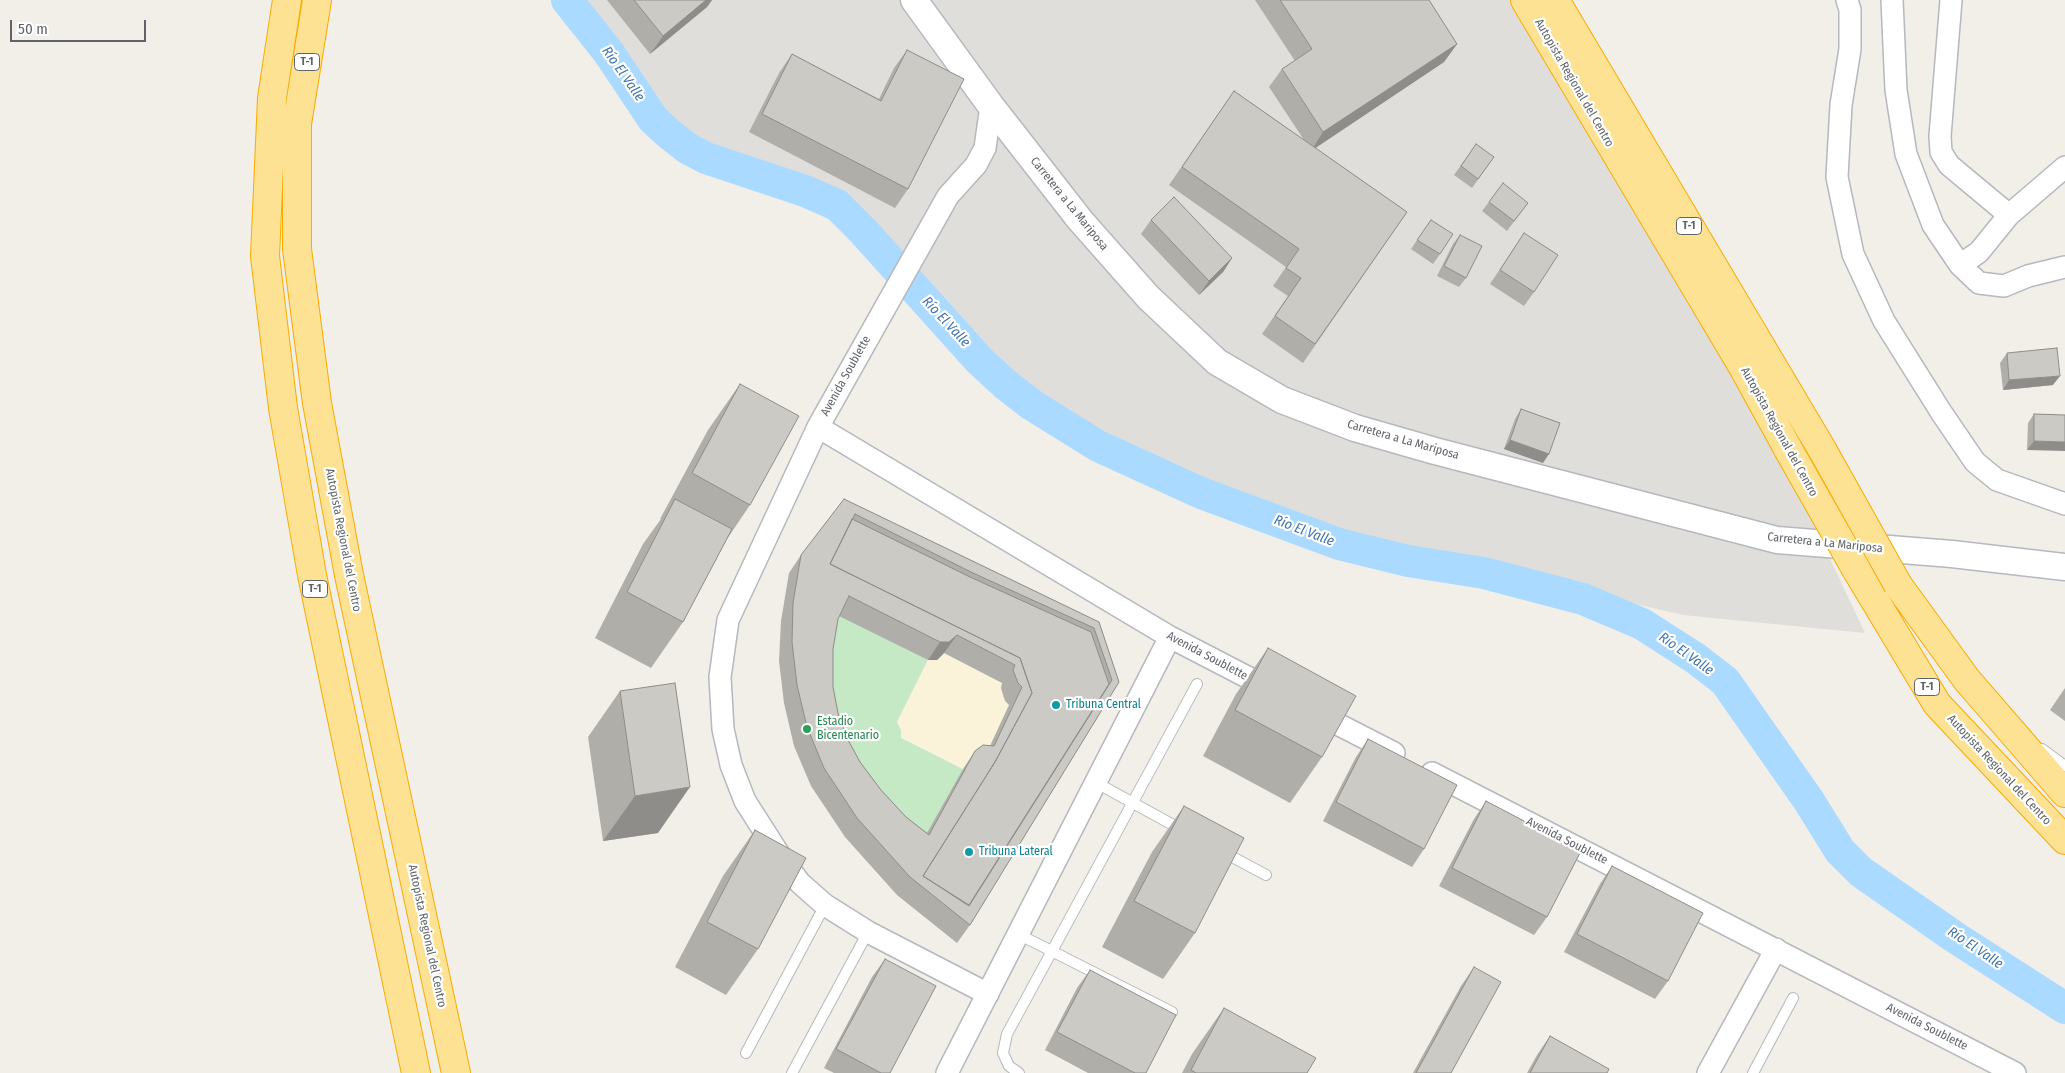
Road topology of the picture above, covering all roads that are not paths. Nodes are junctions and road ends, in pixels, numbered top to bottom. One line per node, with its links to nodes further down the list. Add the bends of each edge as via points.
1 (287, 0): 9 (highway, T-1)
2 (317, 0): 11 (highway, Autopista Regional del Centro / T-1)
3 (1525, 0): 27 (highway, Autopista Regional del Centro / T-1, bridge, via 1743,367 1856,569 1937,704)
4 (1555, 0): 21 (highway, Autopista Regional del Centro / T-1, bridge, via 1824,451 1898,585 1967,680)
5 (1847, 0): 17 (street, via 1850,49 1841,106 1837,177 1854,254 1884,320 1975,462 1997,480)
6 (1892, 0): 14 (street, via 1896,90 1906,154 1933,225)
7 (1951, 0): 13 (street, via 1941,152 1949,165)
8 (922, 6): 10 (street, Carretera a La Mariposa)
9 (272, 99): 11 (highway); 39 (highway, T-1, via 265,256 283,408 312,575)
10 (990, 106): 16 (street, Avenida Soublette, via 985,148 976,165 948,196); 18 (street, Carretera a La Mariposa, via 1080,220 1148,297 1217,362 1282,400 1355,428 1417,446 1777,540)
11 (297, 126): 40 (highway, Autopista Regional del Centro / T-1, via 297,249 318,403 351,585)
12 (2065, 167): 13 (street)
13 (2009, 215): 14 (street, via 1979,252)
14 (1960, 264): 15 (street, via 1979,283 2004,286)
15 (2065, 267)
16 (818, 427): 19 (street, Avenida Soublette); 30 (street, via 728,620 720,677 723,729 731,765 746,800 800,883)
17 (2065, 504)
18 (2065, 566)
19 (1170, 637): 23 (street); 33 (street, Avenida Soublette)
20 (1197, 684): 25 (lane)
21 (2001, 718): 22 (lane); 24 (highway, Autopista Regional del Centro / T-1)
22 (2065, 766)
23 (1096, 782): 25 (lane); 32 (street)
24 (2065, 793)
25 (1133, 803): 26 (lane); 34 (lane)
26 (1191, 834)
27 (2065, 840)
28 (1216, 848): 29 (lane)
29 (1266, 875)
30 (825, 905): 31 (street); 38 (lane)
31 (868, 932): 35 (street); 41 (lane)
32 (1018, 934): 34 (lane); 35 (street)
33 (1776, 949): 44 (street); 46 (street, Avenida Soublette)
34 (1053, 951): 37 (lane); 43 (lane, via 1007,1034 1002,1053 1009,1066)
35 (988, 994): 42 (street)
36 (1793, 998): 45 (lane)
37 (1172, 1012)
38 (746, 1053)
39 (416, 1073)
40 (456, 1073)
41 (792, 1073)
42 (947, 1073)
43 (1019, 1073)
44 (1708, 1073)
45 (1753, 1073)
46 (2016, 1073)

